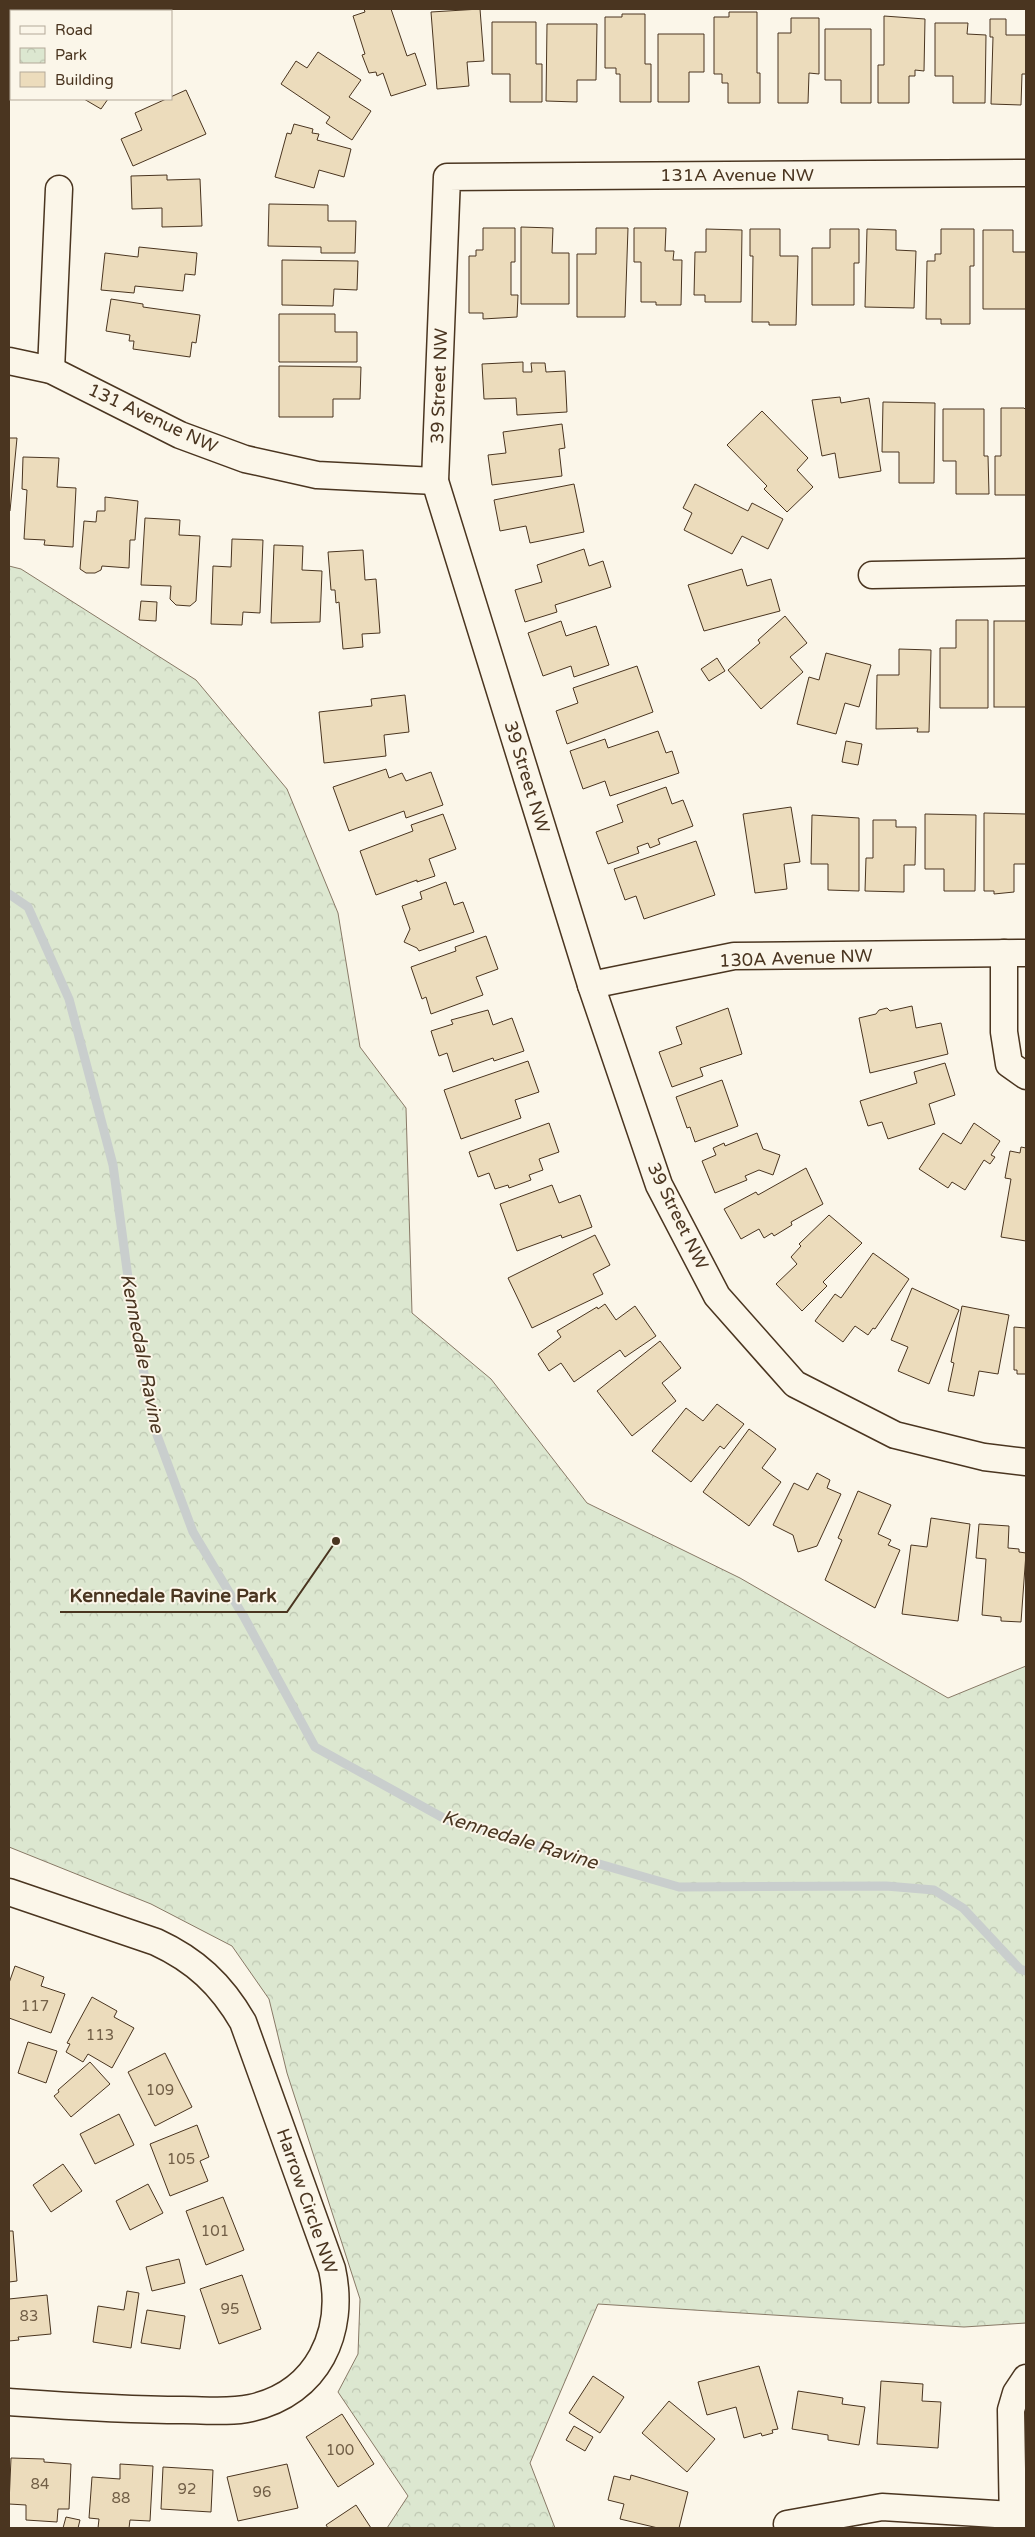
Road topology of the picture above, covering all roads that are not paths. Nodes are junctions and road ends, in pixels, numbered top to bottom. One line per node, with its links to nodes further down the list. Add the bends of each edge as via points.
1 (1026, 173): 2 (street, 131A Avenue NW)
2 (447, 177): 6 (street, 39 Street NW)
3 (59, 189): 5 (street)
4 (9, 361): 5 (street, 131 Avenue NW)
5 (51, 370): 6 (street, 131 Avenue NW, via 180,435 244,459 317,475)
6 (435, 481): 10 (street, 39 Street NW)
7 (1026, 572): 8 (street)
8 (872, 576)
9 (1015, 953): 10 (street, 130A Avenue NW, via 734,956); 11 (street, 130A Avenue NW, via 1004,1032 1009,1064)
10 (591, 984): 12 (street, 39 Street NW, via 659,1185 717,1296 795,1384 895,1435 984,1457)
11 (1026, 1076)
12 (1026, 1462)
13 (9, 1892): 15 (street, Harrow Circle NW, via 177,1951 213,1980 230,1999 243,2022 332,2269 337,2304 330,2340 321,2359 307,2377 271,2402 228,2410 114,2410)
14 (1026, 2378): 16 (street, via 1016,2393 1012,2410)
15 (9, 2402)
16 (1013, 2522): 17 (street, via 882,2507)
17 (787, 2524)

